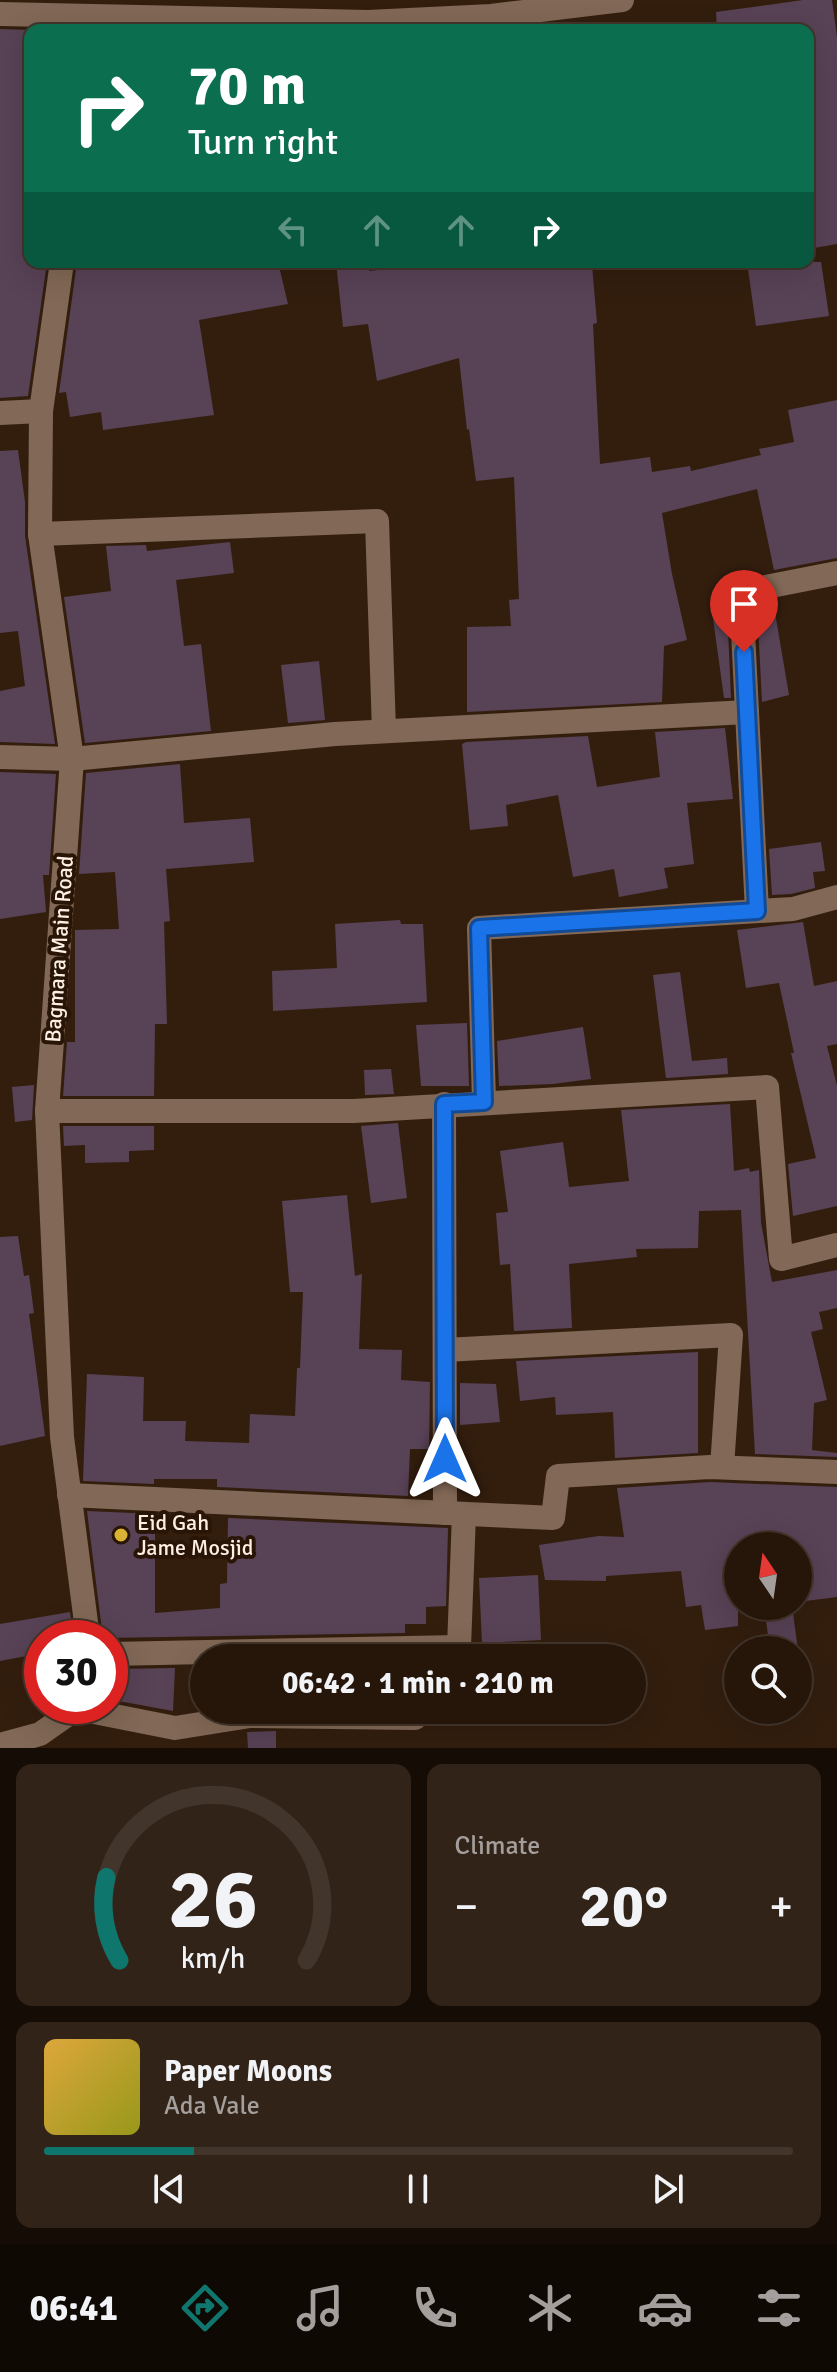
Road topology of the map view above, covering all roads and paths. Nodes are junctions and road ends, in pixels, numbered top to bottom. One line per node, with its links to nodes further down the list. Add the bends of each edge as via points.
1 (622, 0): 2 (street)
2 (530, 5): 4 (street, via 491,16 368,22)
3 (0, 14): 4 (street)
4 (120, 15)
5 (61, 268): 6 (street, Bagmara Main Road)
6 (41, 411): 7 (street); 8 (street, Bagmara Main Road)
7 (0, 413)
8 (40, 534): 11 (street, via 377,521); 13 (street, Bagmara Main Road)
9 (837, 573): 10 (street, via 741,592)
10 (747, 712): 11 (street); 15 (street)
11 (384, 731): 13 (street)
12 (0, 757): 13 (street)
13 (72, 759): 18 (street, Bagmara Main Road)
14 (837, 897): 15 (street, via 793,909)
15 (757, 911): 16 (street, via 479,928)
16 (484, 1102): 17 (street); 19 (street, via 767,1087 781,1259)
17 (444, 1104): 18 (street, via 354,1111); 20 (street)
18 (47, 1111): 23 (street, Bagmara Main Road)
19 (837, 1245)
20 (445, 1350): 21 (street, via 731,1335); 24 (street)
21 (722, 1467): 22 (street); 24 (street, via 558,1476 553,1518)
22 (837, 1472)
23 (69, 1495): 24 (street); 25 (street, Bagmara Main Road)
24 (454, 1514): 26 (street, via 459,1647)
25 (86, 1620)
26 (128, 1654)
27 (128, 1718): 29 (street, via 175,1728)
28 (55, 1724): 30 (street)
29 (200, 1724)
30 (0, 1745)

